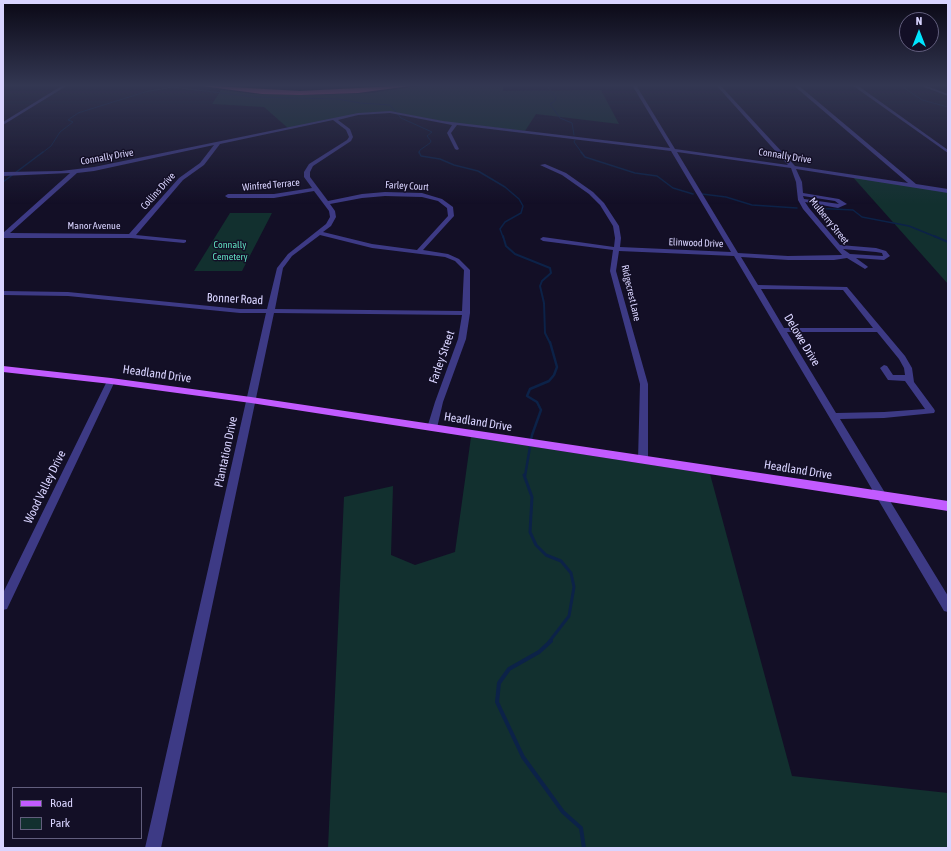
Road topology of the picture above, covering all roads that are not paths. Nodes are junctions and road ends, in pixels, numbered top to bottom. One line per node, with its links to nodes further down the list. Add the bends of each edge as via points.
1 (455, 124): 10 (street, via 449,133)
2 (307, 125): 9 (street, Connally Drive)
3 (342, 125): 18 (street, Plantation Drive, via 348,129 351,137 345,145 308,168 306,172 307,178)
4 (461, 125): 11 (street, Connally Drive)
5 (658, 125): 11 (street, Delowe Drive)
6 (754, 125): 14 (street, Mulberry Street)
7 (843, 125): 17 (street)
8 (910, 125): 12 (street)
9 (218, 144): 15 (street, Connally Drive); 25 (street, Collins Drive, via 202,164 181,179)
10 (457, 148)
11 (672, 149): 14 (street, Connally Drive); 31 (street, Delowe Drive)
12 (948, 152)
13 (543, 166): 29 (street, Ridgecrest Lane, via 576,181 602,204 616,226)
14 (793, 167): 17 (street, Connally Drive); 21 (street, Mulberry Street)
15 (75, 172): 16 (street, Connally Drive); 24 (street)
16 (3, 174)
17 (916, 186): 19 (street, Connally Drive)
18 (316, 189): 20 (street, Winfred Terrace, via 274,196); 22 (street, Plantation Drive)
19 (948, 192)
20 (228, 196)
21 (800, 197): 21 (street, via 837,200 844,204 838,206); 28 (street, Mulberry Street, via 806,209)
22 (327, 203): 23 (street, Plantation Drive, via 333,218); 30 (street, Farley Court, via 385,194 422,195 440,200 450,207 451,216)
23 (320, 233): 30 (street, via 372,246); 36 (street, Plantation Drive, via 283,262)
24 (3, 236): 25 (street, Manor Avenue)
25 (131, 236): 27 (street, Manor Avenue)
26 (543, 239): 29 (street, Elinwood Drive)
27 (184, 241)
28 (839, 247): 32 (street, Mulberry Street); 32 (street, Elinwood Drive, via 876,250 884,252 887,256)
29 (617, 249): 31 (street, Elinwood Drive); 47 (street, Ridgecrest Lane, via 613,271 644,384)
30 (419, 251): 37 (street, Farley Street, via 446,255 457,260 466,270)
31 (735, 254): 32 (street, Elinwood Drive, via 799,259); 34 (street, Delowe Drive)
32 (848, 256): 33 (street, Mulberry Street)
33 (865, 267)
34 (755, 287): 38 (street, Delowe Drive); 39 (street, via 846,288)
35 (3, 293): 36 (street, Bonner Road, via 68,294 210,309)
36 (271, 312): 37 (street, Bonner Road); 44 (street, Plantation Drive)
37 (466, 313): 46 (street, Farley Street, via 462,339)
38 (781, 330): 39 (street); 45 (street, Delowe Drive)
39 (878, 330): 43 (street, via 908,368)
40 (884, 368): 43 (street, via 891,378 907,378)
41 (3, 369): 42 (main road, Headland Drive)
42 (111, 380): 44 (main road, Headland Drive); 50 (street, Wood Valley Drive)
43 (910, 382): 45 (street, via 931,411)
44 (251, 400): 46 (main road, Headland Drive); 52 (street, Plantation Drive)
45 (833, 416): 48 (street, Delowe Drive)
46 (432, 428): 47 (main road, Headland Drive)
47 (643, 460): 48 (main road, Headland Drive)
48 (881, 496): 49 (main road, Headland Drive); 51 (street, Delowe Drive)
49 (948, 506)
50 (3, 605)
51 (948, 608)
52 (153, 848)

